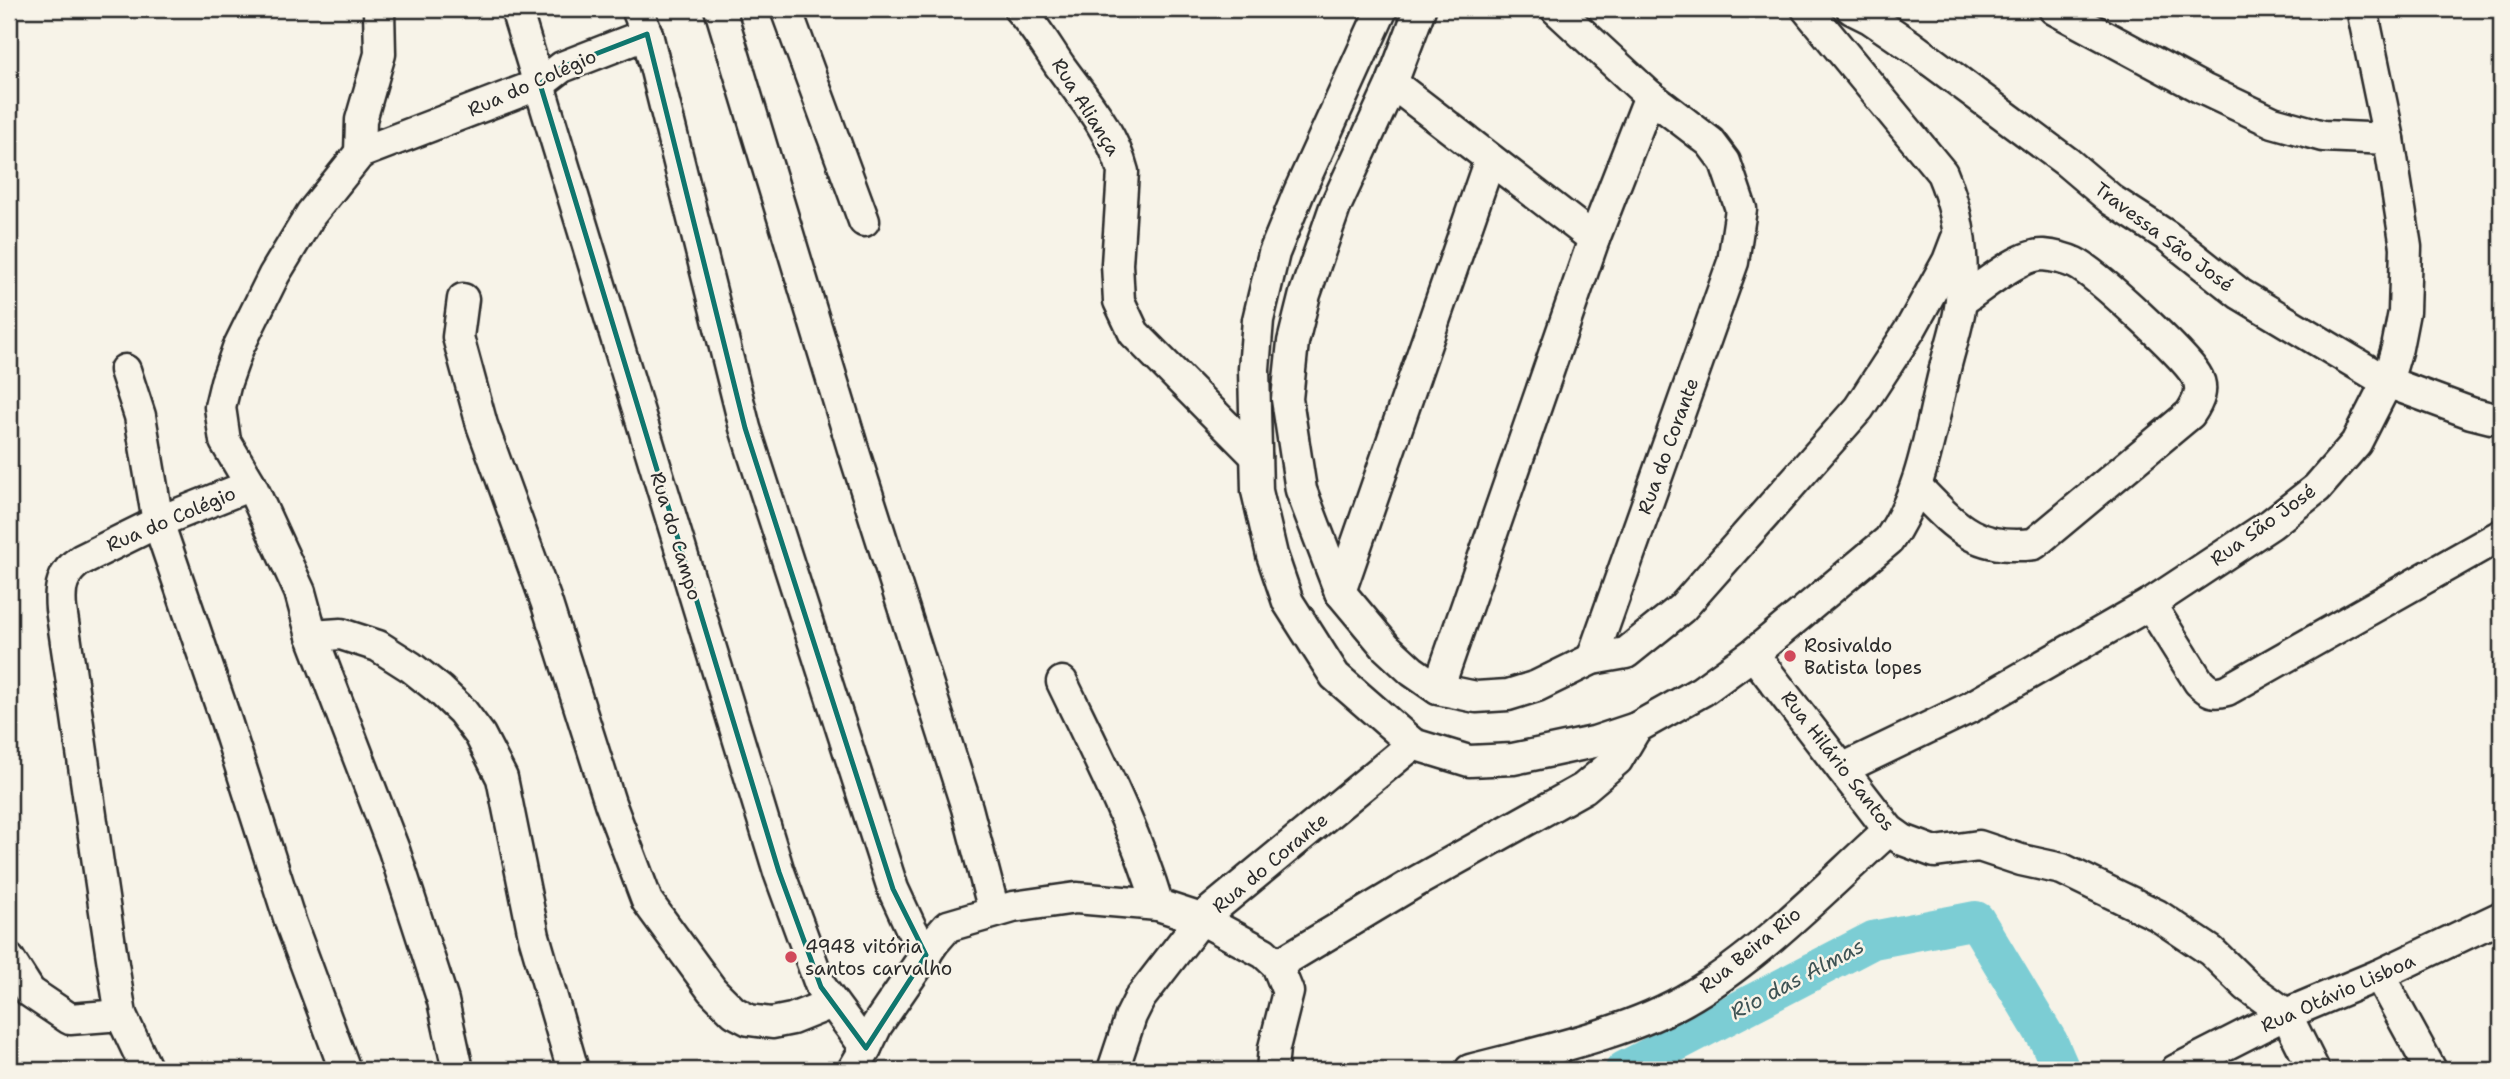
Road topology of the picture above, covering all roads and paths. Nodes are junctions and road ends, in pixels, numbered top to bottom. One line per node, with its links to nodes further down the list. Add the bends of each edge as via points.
1 (379, 9): 18 (street, via 380,54 361,120)
2 (516, 9): 15 (street, Rua do Campo)
3 (720, 9): 45 (street, via 967,808)
4 (786, 9): 20 (street)
5 (1019, 9): 28 (street, Rua Aliança, via 1096,116 1121,161 1119,301 1134,333)
6 (1382, 9): 28 (street, via 1274,253 1258,320)
7 (1420, 9): 14 (street)
8 (1556, 9): 16 (street, Rua do Corante)
9 (1852, 9): 26 (street, Travessa São José, via 1911,46 2240,294)
10 (2054, 9): 17 (street, via 2273,122 2323,136)
11 (2362, 9): 17 (street, Rua São José)
12 (1809, 10): 21 (street, via 1942,173)
13 (642, 21): 15 (street, Rua do Colégio); 48 (street, via 745,428 893,889)
14 (1392, 83): 19 (street); 33 (street, via 1335,207 1305,294 1293,342 1287,399 1301,489)
15 (540, 84): 18 (street, Rua do Colégio); 52 (street, Rua do Campo, via 779,872 821,987)
16 (1650, 96): 22 (street); 37 (street, Rua do Corante, via 1710,142 1725,162 1741,209 1733,262)
17 (2389, 139): 26 (street, Rua São José, via 2406,247 2404,312)
18 (360, 153): 29 (street, Rua do Colégio, via 311,214 274,275 226,382 220,407 225,440)
19 (1490, 159): 22 (street); 33 (street)
20 (864, 221)
21 (1959, 230): 24 (street); 37 (street, via 1948,261 1911,328 1859,408 1805,472 1682,608 1626,653)
22 (1594, 239): 39 (street)
23 (463, 299): 52 (street, via 458,337 482,425 647,901 712,990 741,1016 772,1023)
24 (1961, 301): 30 (street); 30 (street, via 2028,257 2043,255 2075,263 2165,341 2197,376 2200,397 2190,414 2034,544 1992,545 1946,517)
25 (125, 370): 31 (street, via 140,416)
26 (2388, 382): 27 (street, Travessa São José, via 2470,413); 34 (street, Rua São José, via 2356,443 2317,488)
27 (2501, 418)
28 (1256, 456): 41 (street, via 1257,491 1288,603 1335,676)
29 (251, 485): 31 (street, Rua do Colégio); 35 (street, via 300,592)
30 (1917, 487): 36 (street, via 1889,540)
31 (158, 522): 54 (street, Rua do Colégio, via 70,567 60,594); 57 (street, via 291,924)
32 (2501, 535): 34 (street, via 2216,693 2199,682)
33 (1340, 592): 39 (street, via 1386,647)
34 (2150, 604): 42 (street, Rua São José, via 1970,707)
35 (312, 636): 58 (street, via 394,850 443,1001); 59 (street, via 341,634 378,646 440,690 480,734 502,778 534,936)
36 (1753, 654): 40 (street, via 1702,691); 42 (street, Rua Hilário Santos)
37 (1592, 659): 39 (street, via 1508,695 1476,697)
38 (1062, 682): 44 (street, via 1115,792)
39 (1438, 689)
40 (1636, 728): 41 (street, via 1513,759 1469,761); 50 (street, via 1617,760 1584,788)
41 (1413, 744): 47 (street, Rua do Corante)
42 (1842, 769): 43 (street, Rua Hilário Santos)
43 (1889, 830): 53 (street, Rua Hilário Santos, via 1935,852 1979,846 2062,869 2100,886 2157,915 2211,951 2247,986); 62 (street, Rua Beira Rio, via 1740,963 1691,996 1566,1045)
44 (1158, 905): 45 (street, Rua do Corante, via 1076,898); 47 (street, Rua do Corante)
45 (994, 911): 48 (street, Rua do Corante, via 948,926)
46 (2501, 917): 51 (street, Rua Otávio Lisboa)
47 (1201, 919): 50 (street, via 1258,949); 60 (street, via 1140,998)
48 (926, 954): 55 (street, Rua do Corante, via 877,1025)
49 (9, 959): 54 (street, via 30,992 71,1019)
50 (1277, 965): 61 (street, via 1288,992)
51 (2379, 975): 53 (street, Rua Otávio Lisboa); 65 (street)
52 (832, 1003): 55 (street, Rua do Campo)
53 (2287, 1014): 63 (street, Rua Otávio Lisboa); 64 (street, Rua Hilário Santos)
54 (121, 1015): 56 (street, Rua do Colégio)
55 (860, 1059)
56 (147, 1070)
57 (345, 1070)
58 (458, 1070)
59 (573, 1070)
60 (1113, 1070)
61 (1272, 1070)
62 (1470, 1070)
63 (2176, 1070)
64 (2314, 1070)
65 (2431, 1070)

